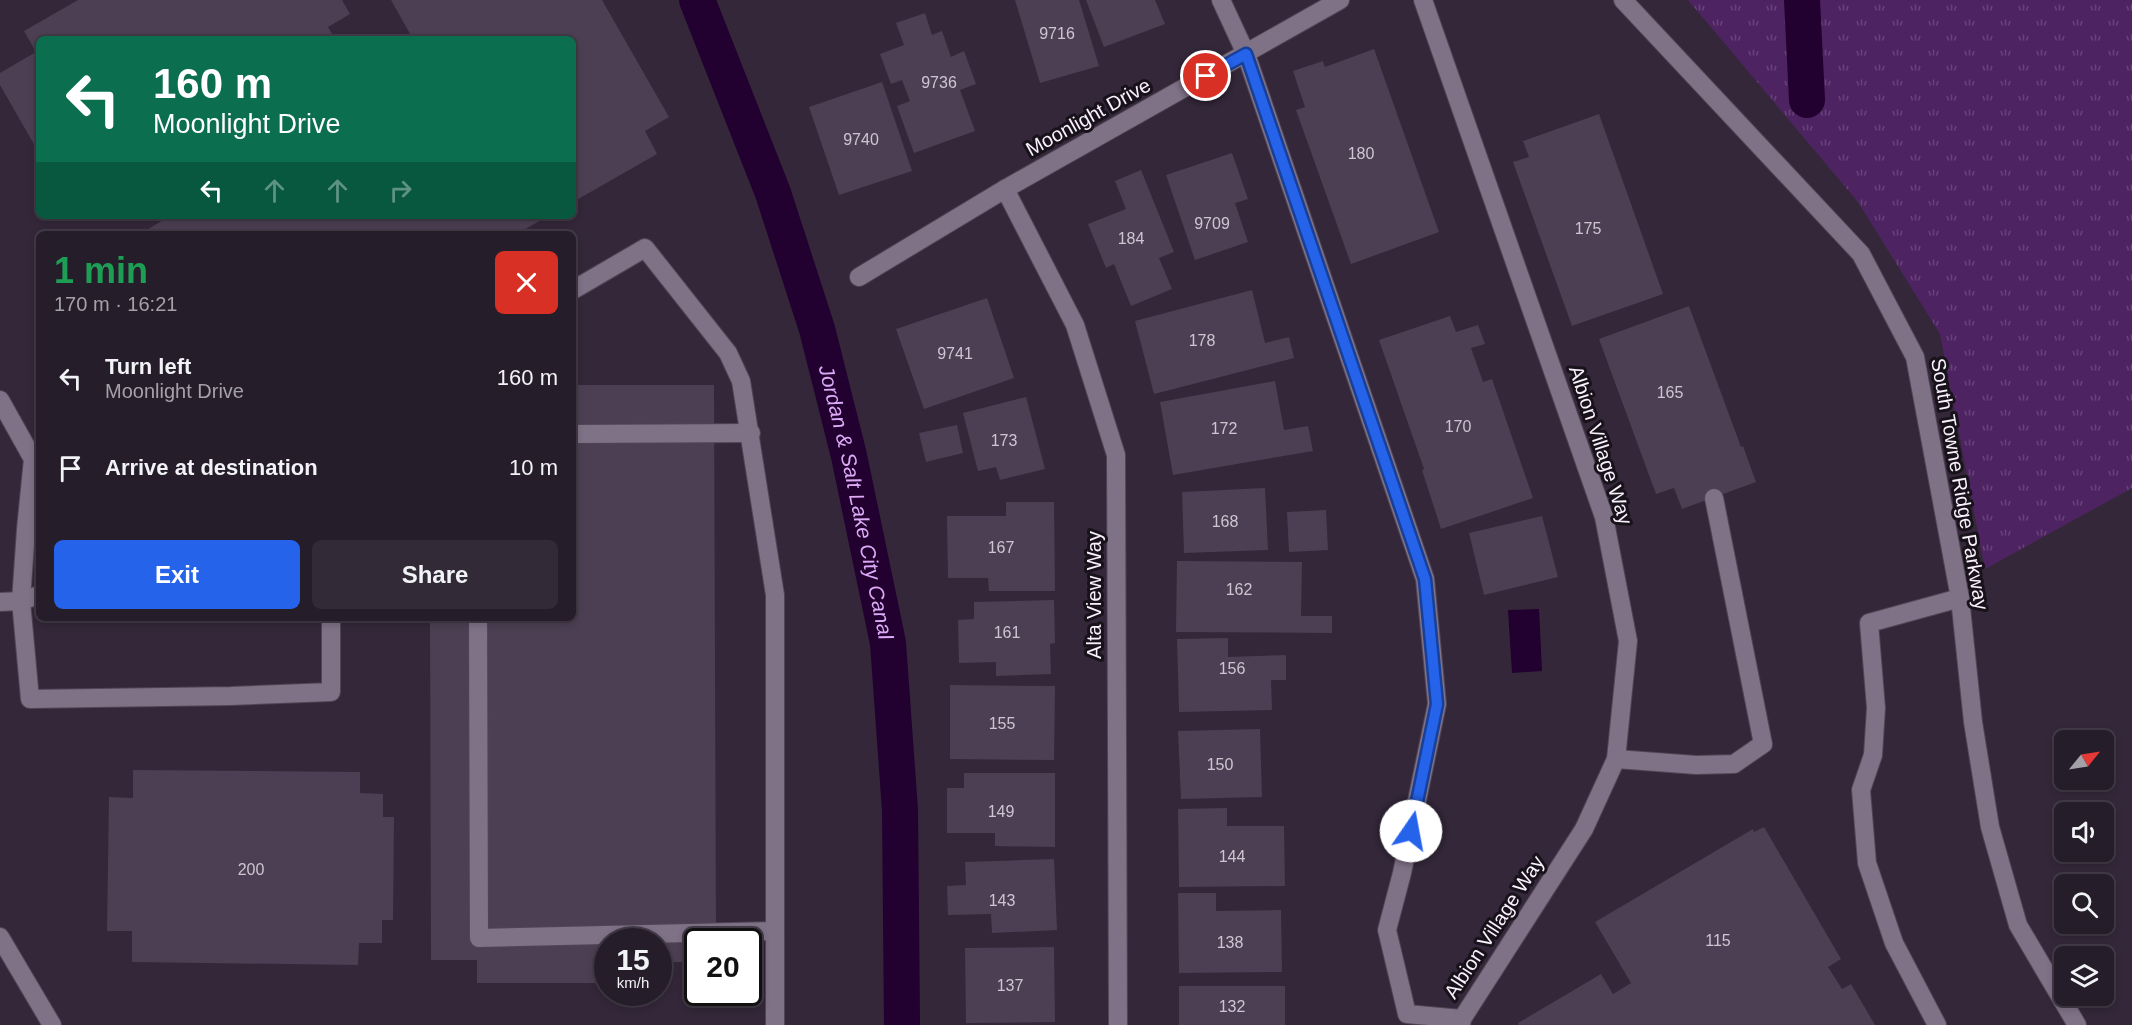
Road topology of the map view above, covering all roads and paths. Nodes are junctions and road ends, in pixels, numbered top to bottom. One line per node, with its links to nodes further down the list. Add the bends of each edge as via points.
1 (1221, 0): 5 (street)
2 (1340, 0): 5 (street, Moonlight Drive)
3 (1423, 0): 19 (street, Albion Village Way, via 1604,518 1628,641)
4 (1623, 0): 14 (street, South Towne Ridge Parkway, via 1861,254 1915,357)
5 (1246, 54): 6 (street, Moonlight Drive); 22 (street, via 1425,579 1437,704 1387,930 1407,1014)
6 (1005, 189): 7 (street, Moonlight Drive); 25 (street, Alta View Way, via 1075,325 1116,455)
7 (860, 277)
8 (576, 288): 10 (street, via 645,248 728,353 741,381)
9 (0, 400): 15 (street, via 33,459)
10 (751, 433): 11 (street); 20 (street, via 775,595)
11 (576, 434)
12 (1714, 498): 19 (street, via 1762,744 1734,764)
13 (36, 596): 15 (street)
14 (1960, 598): 26 (street, via 1869,623 1876,708 1873,755 1861,790 1867,863 1894,943); 27 (street, South Towne Ridge Parkway, via 1973,722 1990,827 2018,925)
15 (21, 601): 16 (street); 17 (street, via 30,699 331,692)
16 (0, 602)
17 (331, 621)
18 (478, 621): 20 (street, via 478,938)
19 (1616, 759): 22 (street, Albion Village Way, via 1584,829)
20 (775, 931): 24 (street)
21 (0, 937): 23 (street)
22 (1461, 1022)
23 (52, 1025)
24 (775, 1025)
25 (1118, 1025)
26 (1937, 1025)
27 (2077, 1025)

